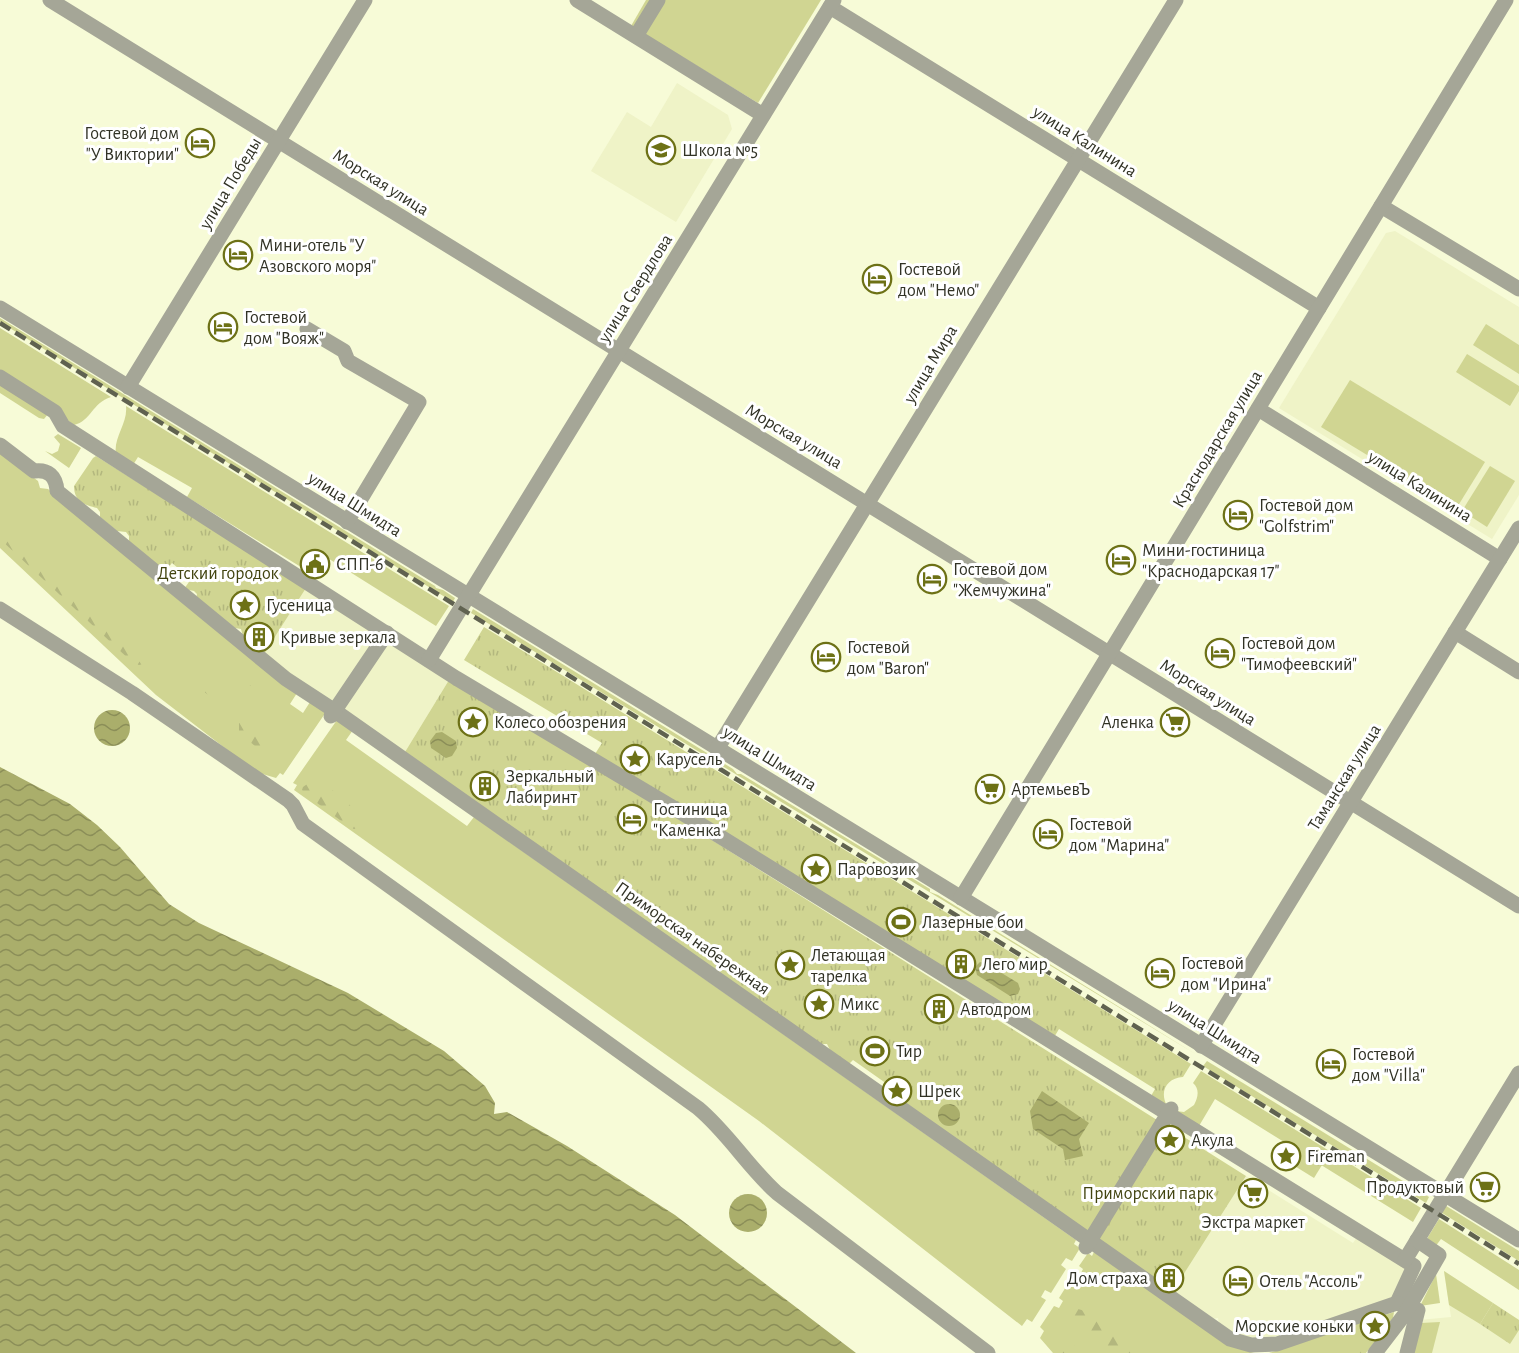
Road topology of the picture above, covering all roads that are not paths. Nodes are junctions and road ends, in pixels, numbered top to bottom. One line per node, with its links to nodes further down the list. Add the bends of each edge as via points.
1 (50, 0): 10 (street, Морская улица)
2 (364, 0): 10 (street, улица Победы)
3 (577, 0): 8 (street)
4 (658, 0): 8 (street)
5 (1176, 0): 11 (street, улица Мира)
6 (1506, 0): 12 (street, Краснодарская улица)
7 (832, 3): 9 (street, улица Свердлова); 11 (street, улица Калинина)
8 (636, 36): 9 (street)
9 (763, 115): 17 (street, улица Свердлова)
10 (278, 141): 17 (street, Морская улица); 19 (street, улица Победы)
11 (1078, 160): 15 (street, улица Калинина); 22 (street, улица Мира)
12 (1381, 206): 13 (street); 15 (street, Краснодарская улица)
13 (1519, 289)
14 (0, 308): 19 (street, улица Шмидта)
15 (1319, 308): 20 (street, Краснодарская улица)
16 (307, 328): 23 (street, via 344,351 348,361 419,402)
17 (618, 352): 22 (street, Морская улица); 26 (street, улица Свердлова)
18 (0, 377): 29 (street, via 54,412 63,426)
19 (128, 387): 23 (street, улица Шмидта)
20 (1258, 409): 25 (street, улица Калинина); 30 (street, Краснодарская улица)
21 (0, 445): 33 (street, Приморская набережная, via 34,471 51,474 57,490 286,679)
22 (867, 504): 30 (street, Морская улица); 34 (street, улица Мира)
23 (348, 522): 26 (street, улица Шмидта)
24 (1519, 528): 25 (street, Таманская улица)
25 (1500, 559): 28 (street, Таманская улица)
26 (468, 596): 31 (street, улица Свердлова); 34 (street, улица Шмидта)
27 (0, 609): 47 (street, via 288,800 303,824 698,1108 777,1193)
28 (1455, 632): 32 (street); 35 (street, Таманская улица)
29 (387, 633): 31 (street); 33 (street)
30 (1110, 654): 35 (street, Морская улица); 36 (street, Краснодарская улица)
31 (429, 660): 40 (street)
32 (1519, 672)
33 (333, 713): 44 (street, Приморская набережная)
34 (717, 749): 36 (street, улица Шмидта)
35 (1351, 802): 37 (street, Морская улица); 38 (street, Таманская улица)
36 (961, 898): 38 (street, улица Шмидта)
37 (1519, 906)
38 (1201, 1046): 41 (street, улица Шмидта)
39 (1519, 1073): 41 (street)
40 (1170, 1111): 44 (street); 45 (street)
41 (1445, 1195): 42 (street, улица Шмидта); 43 (street)
42 (1519, 1240)
43 (1415, 1243): 45 (street); 46 (street, via 1438,1255)
44 (1088, 1244): 46 (street, Приморская набережная, via 1245,1344 1284,1343)
45 (1405, 1260): 46 (street, via 1414,1266)
46 (1408, 1307): 48 (street); 49 (street)
47 (988, 1353)
48 (1376, 1353)
49 (1407, 1353)

